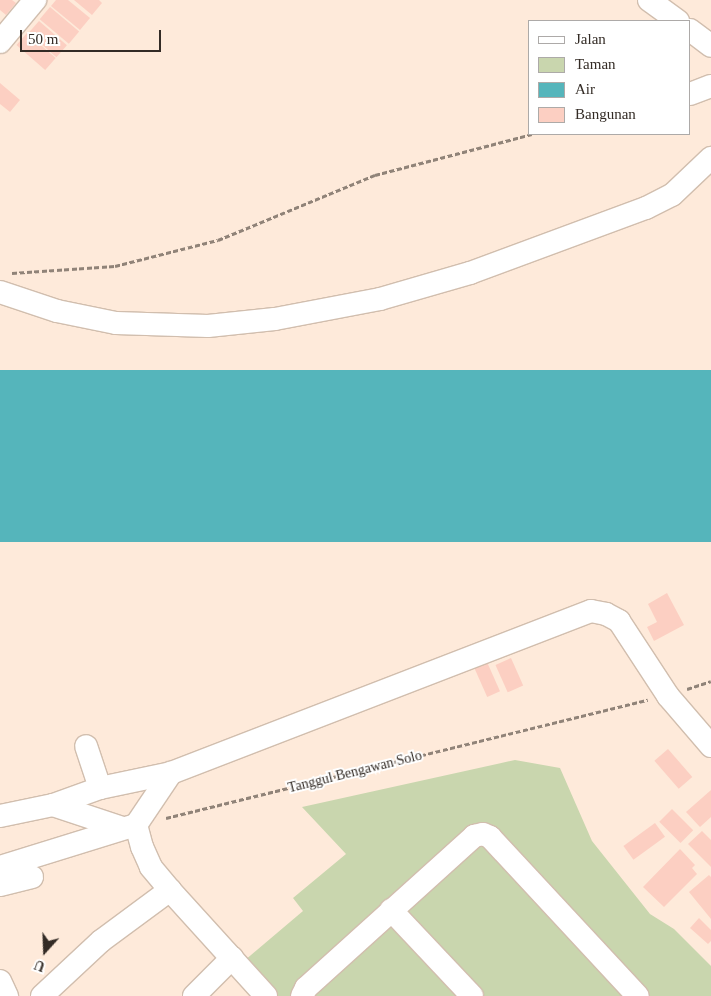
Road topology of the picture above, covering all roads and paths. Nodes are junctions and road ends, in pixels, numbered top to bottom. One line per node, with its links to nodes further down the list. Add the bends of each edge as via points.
1 (35, 0): 5 (street)
2 (649, 0): 3 (street)
3 (677, 20)
4 (691, 31): 6 (street)
5 (0, 42)
6 (711, 46)
7 (711, 86): 8 (street)
8 (691, 94)
9 (528, 135): 11 (path, via 375,175 218,240 115,266)
10 (711, 158): 11 (street, via 672,195 646,208 470,273 370,301 274,319 208,326 116,323 57,311)
11 (3, 284)
12 (711, 681): 13 (path, Tanggul Bengawan Solo)
13 (668, 696): 15 (street); 16 (street, via 619,621 591,610); 20 (path, Tanggul Bengawan Solo)
14 (86, 746): 17 (street)
15 (711, 746)
16 (171, 773): 17 (street); 20 (street)
17 (100, 788): 18 (street)
18 (53, 804): 19 (street); 20 (street)
19 (0, 816)
20 (129, 826): 21 (street); 24 (street, via 151,867)
21 (0, 867)
22 (32, 877): 23 (street)
23 (0, 885)
24 (170, 890): 26 (street); 30 (street, via 101,941)
25 (392, 910): 32 (street, via 306,988); 33 (street); 34 (street, via 474,836 483,834 490,837)
26 (232, 958): 28 (street); 31 (street)
27 (0, 981): 29 (street)
28 (257, 993)
29 (7, 996)
30 (42, 996)
31 (194, 996)
32 (302, 996)
33 (472, 996)
34 (638, 996)

